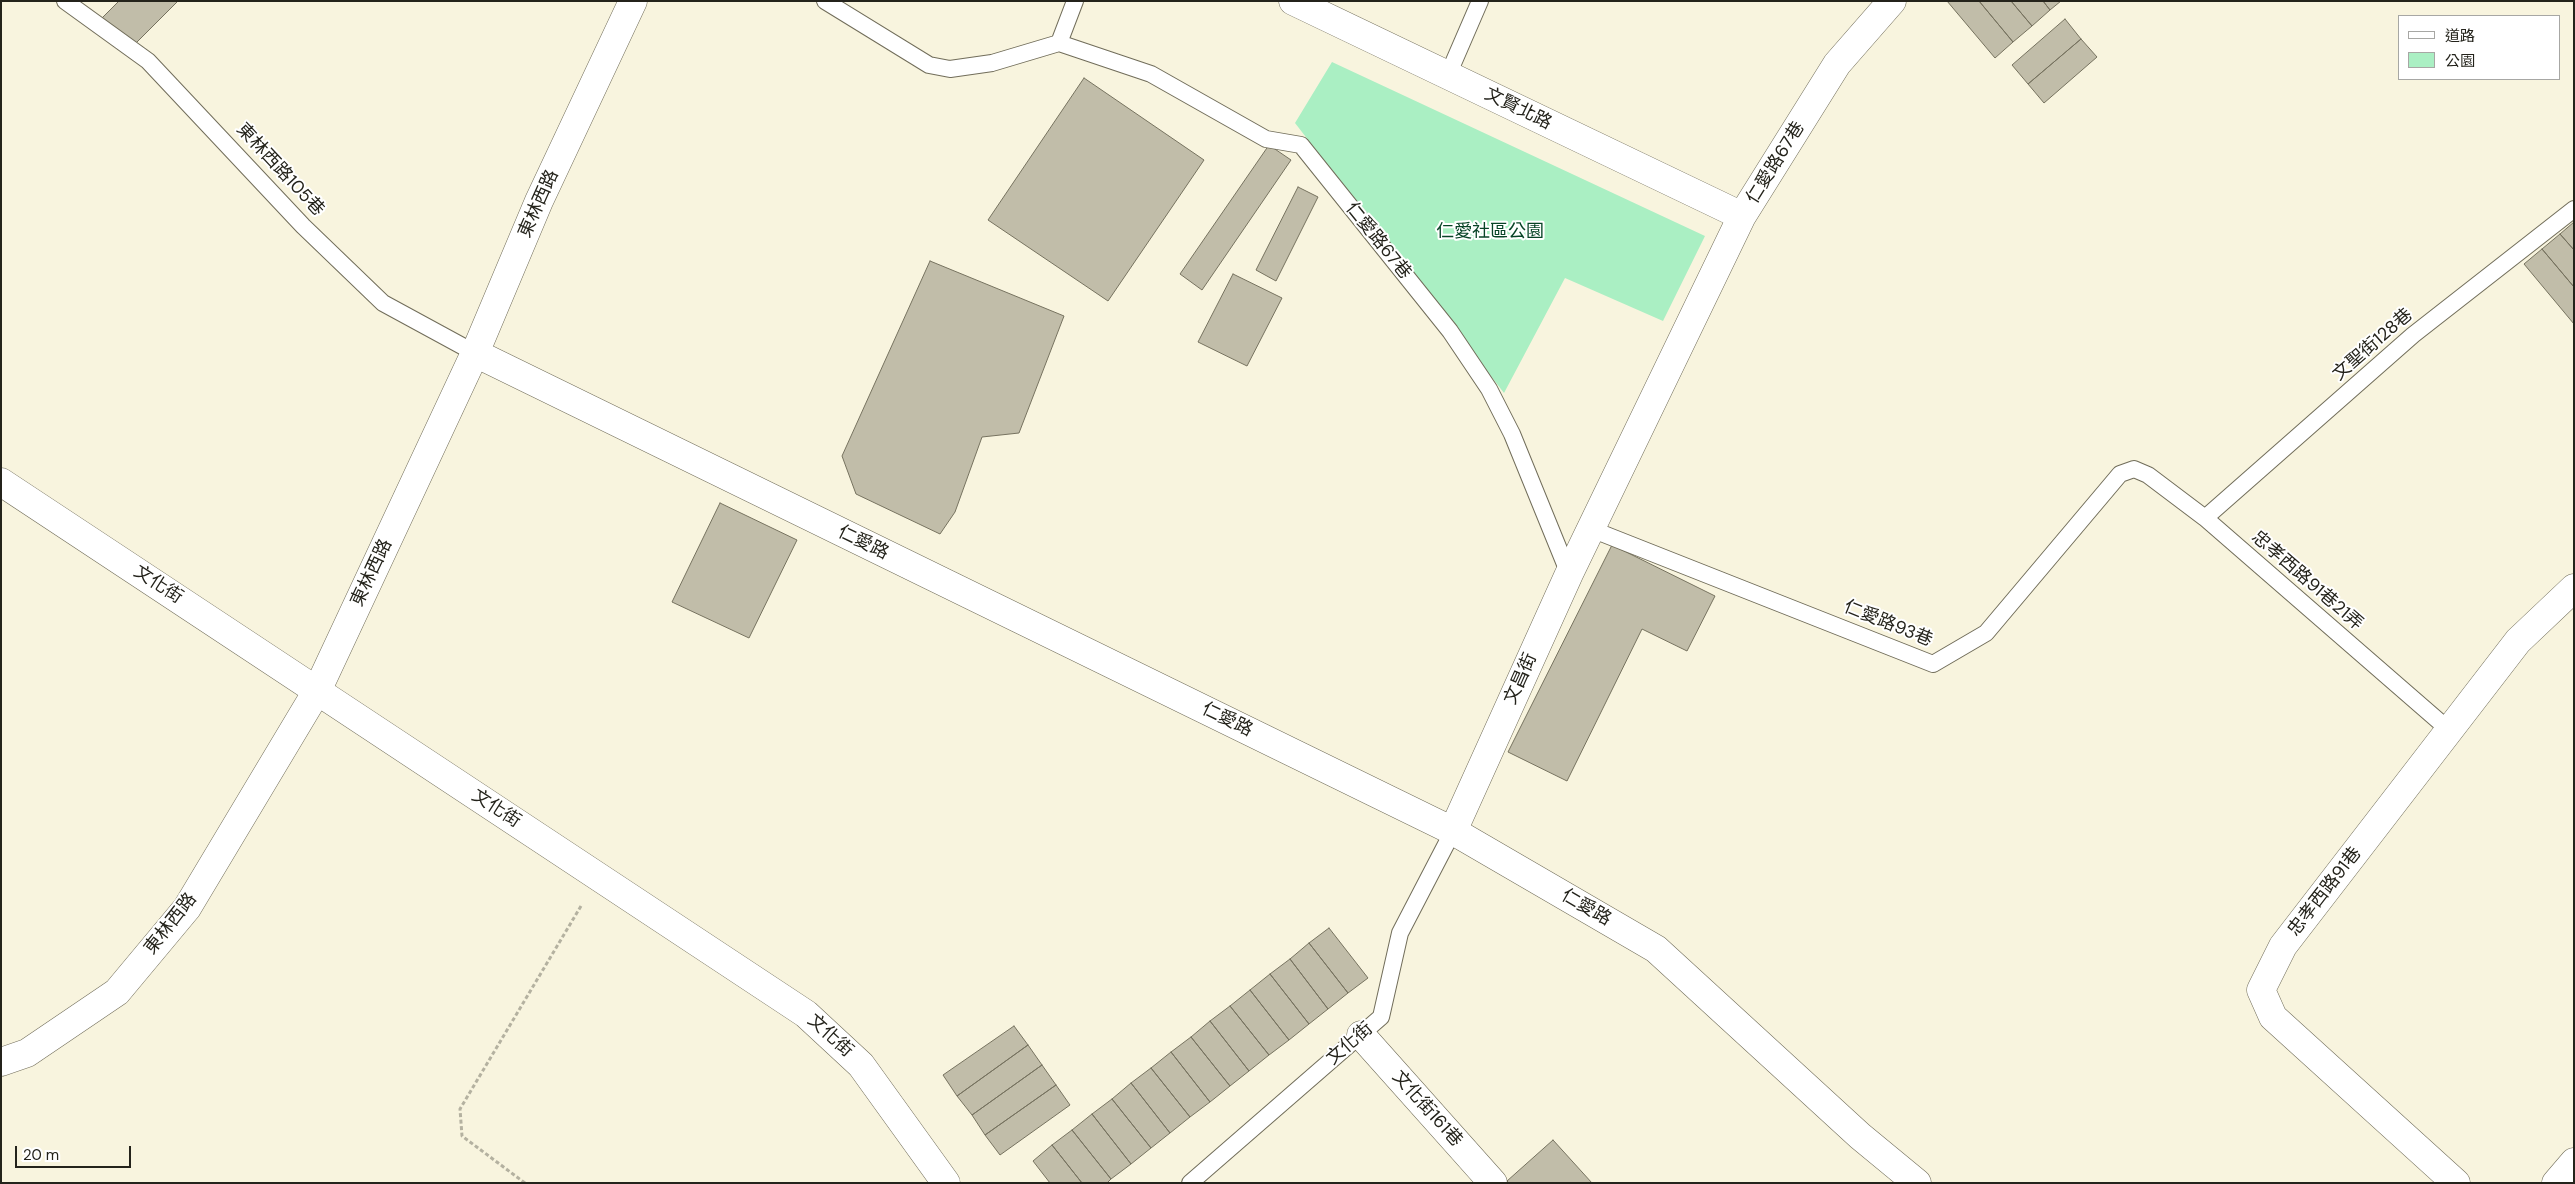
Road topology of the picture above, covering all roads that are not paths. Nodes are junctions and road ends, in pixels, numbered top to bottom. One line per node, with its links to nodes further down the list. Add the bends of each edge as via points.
1 (65, 1): 12 (lane, 東林西路105巷, via 148,61 303,226 382,303)
2 (632, 1): 12 (street, 東林西路, via 539,201)
3 (825, 1): 8 (lane, via 929,65 950,70 992,64)
4 (1075, 1): 8 (lane)
5 (1293, 1): 9 (street, 文賢北路)
6 (1480, 1): 9 (lane)
7 (1892, 1): 11 (street, 仁愛路67巷, via 1837,64)
8 (1059, 43): 17 (lane, 仁愛路67巷, via 1151,74 1266,139 1301,145 1450,331 1489,389 1512,434)
9 (1448, 75): 11 (street, 文賢北路)
10 (2574, 209): 15 (lane, 文聖街128巷, via 2413,335)
11 (1742, 216): 16 (street, 仁愛路67巷)
12 (475, 353): 19 (street, 東林西路); 21 (street, 仁愛路)
13 (2134, 468): 15 (lane, 忠孝西路91巷21弄, via 2148,474); 16 (lane, 仁愛路93巷, via 2120,474 1986,633 1933,664)
14 (1, 482): 19 (street, 文化街)
15 (2205, 518): 20 (lane, 忠孝西路91巷21弄)
16 (1591, 529): 17 (street, 文昌街)
17 (1570, 574): 21 (street, 文昌街)
18 (2574, 588): 20 (street, 忠孝西路91巷, via 2518,641)
19 (317, 690): 23 (street, 東林西路, via 187,908 117,992 27,1052); 25 (street, 文化街, via 806,1014 861,1064)
20 (2449, 730): 29 (street, 忠孝西路91巷, via 2284,946 2261,990 2273,1017)
21 (1453, 831): 22 (lane, 文化街, via 1400,934 1381,1017); 28 (street, 仁愛路, via 1656,949 1860,1136)
22 (1361, 1035): 26 (lane, 文化街); 27 (street, 文化街161巷)
23 (1, 1062)
24 (2574, 1162): 30 (street)
25 (946, 1183)
26 (1190, 1183)
27 (1493, 1183)
28 (1917, 1183)
29 (2456, 1183)
30 (2556, 1183)

